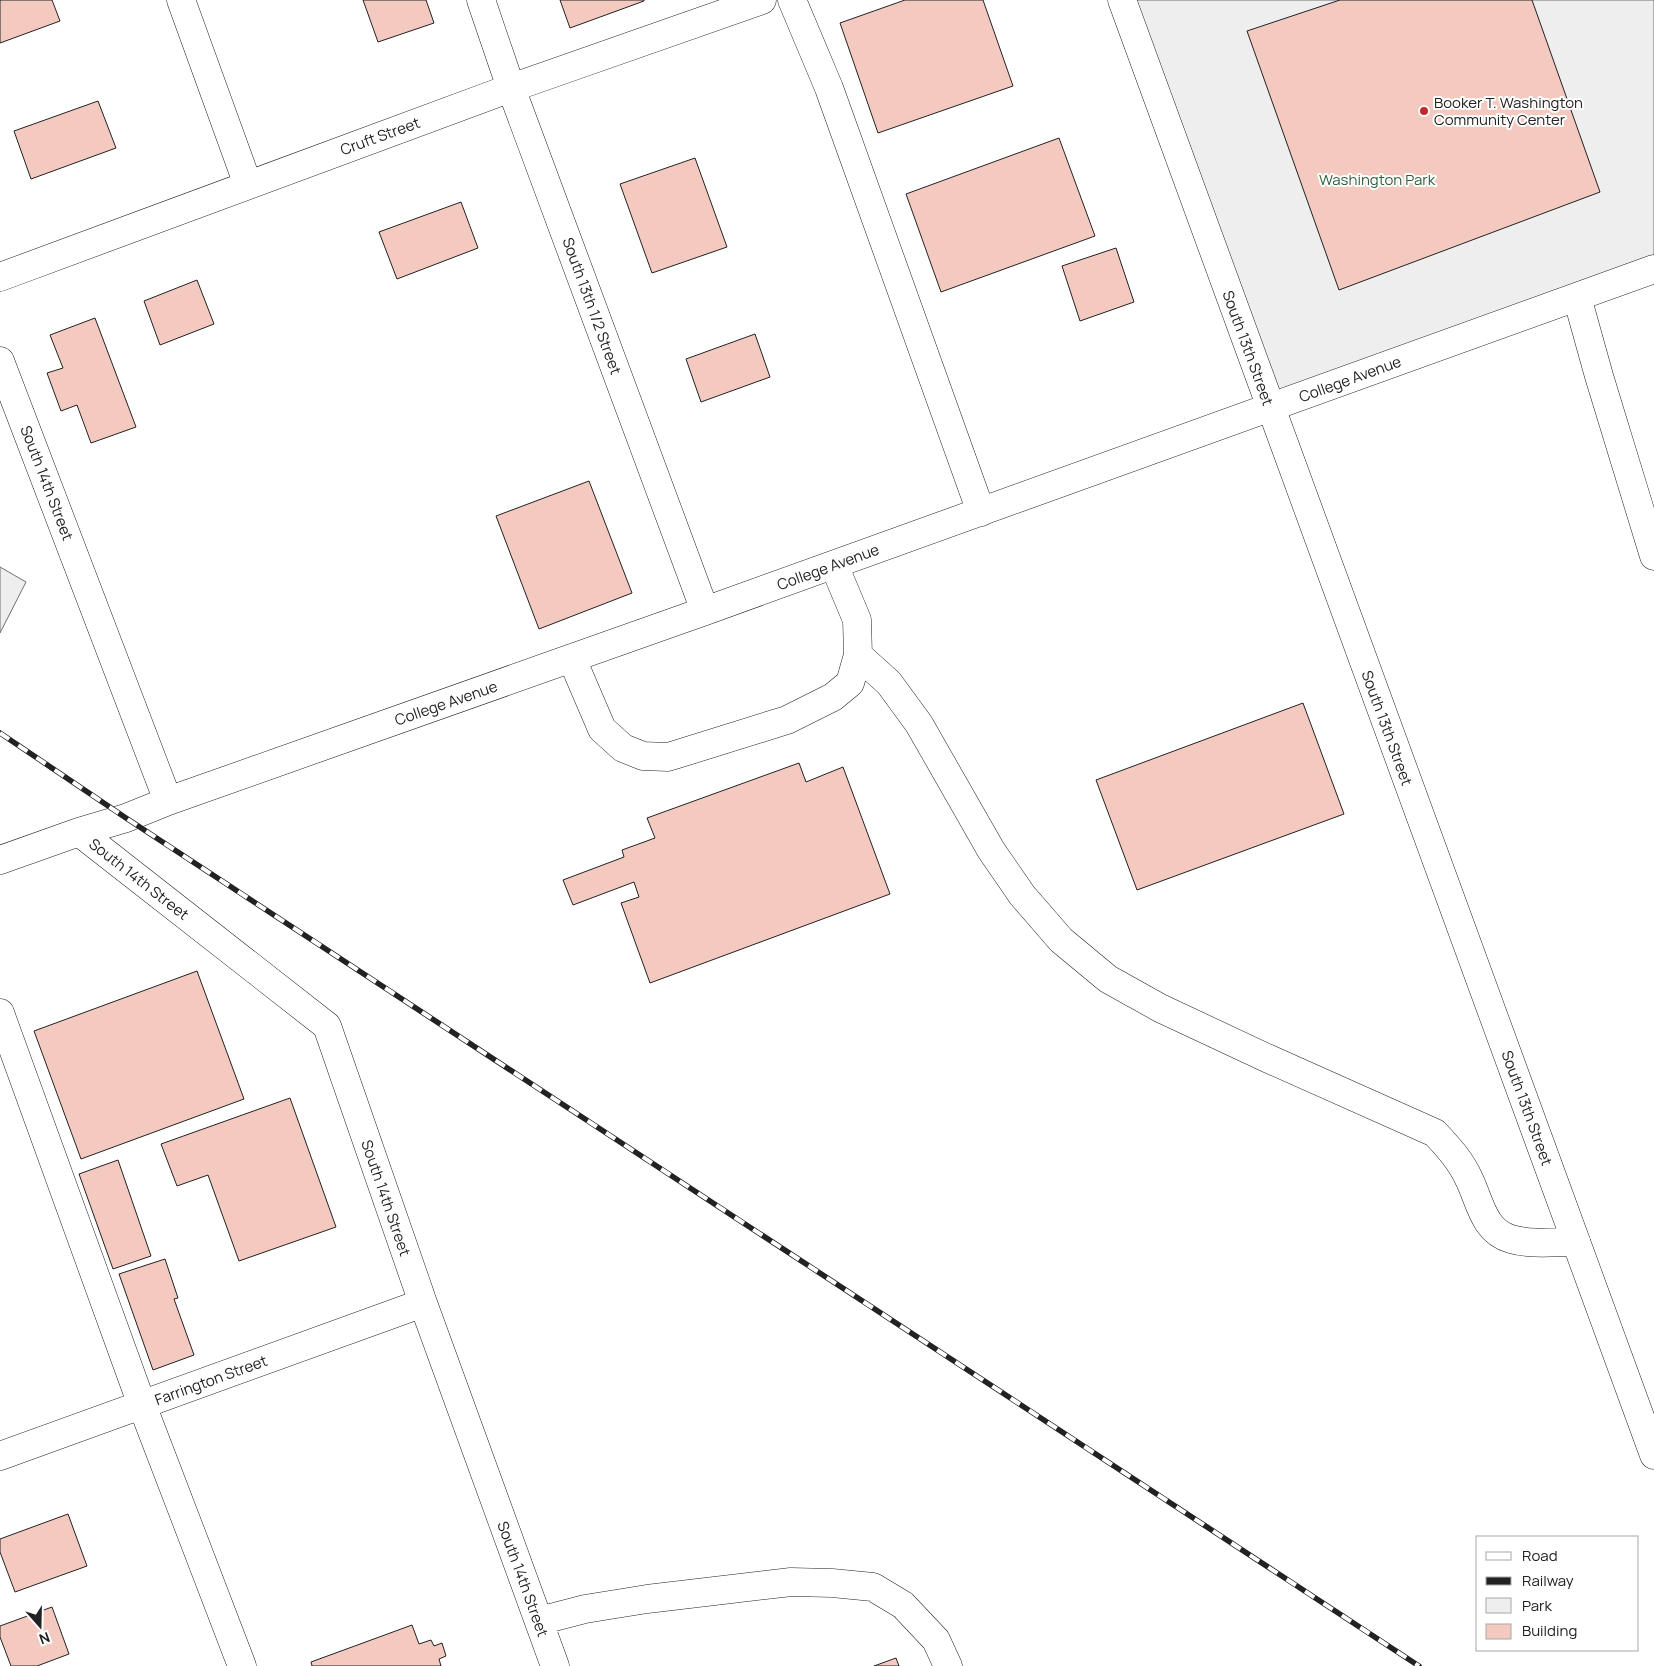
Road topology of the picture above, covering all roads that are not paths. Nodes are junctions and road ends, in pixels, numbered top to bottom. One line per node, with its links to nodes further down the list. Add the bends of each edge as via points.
1 (181, 0): 7 (street)
2 (481, 0): 6 (street, South 13th 1/2 Street)
3 (762, 0): 6 (street, Cruft Street)
4 (792, 0): 13 (street, via 832,97)
5 (1122, 0): 12 (street, South 13th Street)
6 (511, 88): 7 (street, Cruft Street); 16 (street, South 13th 1/2 Street)
7 (248, 186): 9 (street, Cruft Street)
8 (1654, 270): 10 (street, College Avenue)
9 (0, 277)
10 (1577, 297): 12 (street, College Avenue); 14 (street)
11 (0, 361): 19 (street, South 14th Street)
12 (1270, 408): 13 (street, College Avenue); 23 (street, South 13th Street)
13 (981, 512): 15 (street, College Avenue)
14 (1654, 556)
15 (834, 565): 16 (street, College Avenue); 17 (street, via 857,620)
16 (705, 611): 18 (street, College Avenue)
17 (858, 656): 18 (street, via 850,683 833,697 787,720 668,757 643,756 623,748 602,729); 23 (street, via 889,683 919,724 991,850 1022,895 1061,940 1108,979 1160,1008 1435,1133 1455,1154 1485,1220 1509,1239)
18 (572, 659): 19 (street, College Avenue)
19 (168, 801): 20 (street, College Avenue)
20 (79, 832): 21 (street, College Avenue); 24 (street, South 14th Street, via 327,1026)
21 (0, 860)
22 (0, 1013): 25 (street)
23 (1576, 1242): 27 (street, South 13th Street)
24 (423, 1303): 25 (street, Farrington Street); 28 (street, South 14th Street)
25 (142, 1405): 26 (street, Farrington Street); 29 (street)
26 (0, 1456)
27 (1654, 1456)
28 (539, 1621): 30 (street, South 14th Street); 31 (street, via 585,1609 791,1582 848,1584 873,1587 902,1605 936,1640)
29 (242, 1666)
30 (555, 1666)
31 (948, 1666)

